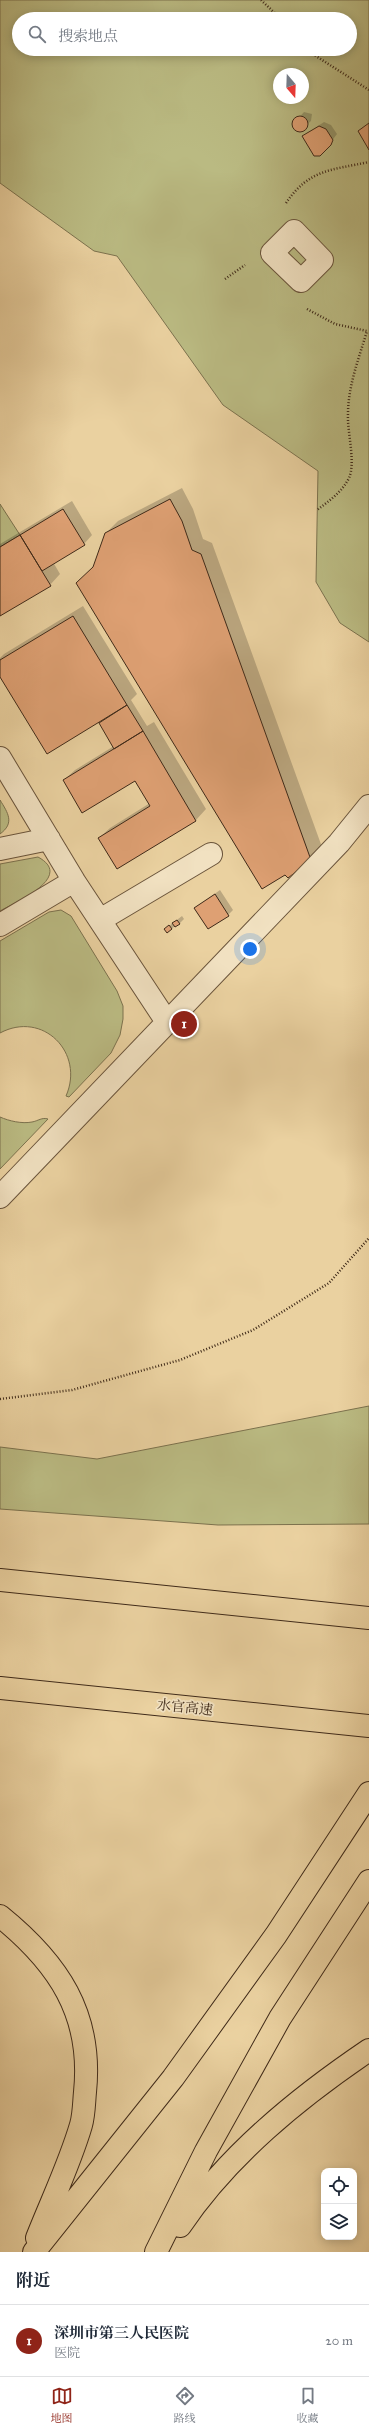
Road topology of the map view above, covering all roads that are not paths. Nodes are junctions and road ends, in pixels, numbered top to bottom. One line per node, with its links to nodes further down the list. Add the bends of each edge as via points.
1 (0, 758): 3 (lane)
2 (369, 806): 9 (lane, via 339,843)
3 (49, 839): 4 (lane); 6 (lane)
4 (0, 849)
5 (211, 854): 7 (lane)
6 (74, 881): 7 (lane); 8 (lane)
7 (100, 920): 9 (lane)
8 (0, 925)
9 (167, 1022): 10 (lane)
10 (0, 1197)
11 (0, 1580): 12 (highway)
12 (369, 1618)
13 (0, 1688): 14 (highway, 水官高速)
14 (369, 1726)
15 (369, 1793): 19 (highway, via 276,1935 173,2078)
16 (369, 1881): 20 (highway, via 280,2018 206,2151)
17 (0, 1916): 19 (highway, via 26,1937 62,1979 80,2019 87,2073 82,2124)
18 (369, 2050): 21 (highway, via 341,2069 278,2120 223,2170)
19 (33, 2252)
20 (156, 2252)
21 (162, 2252)

